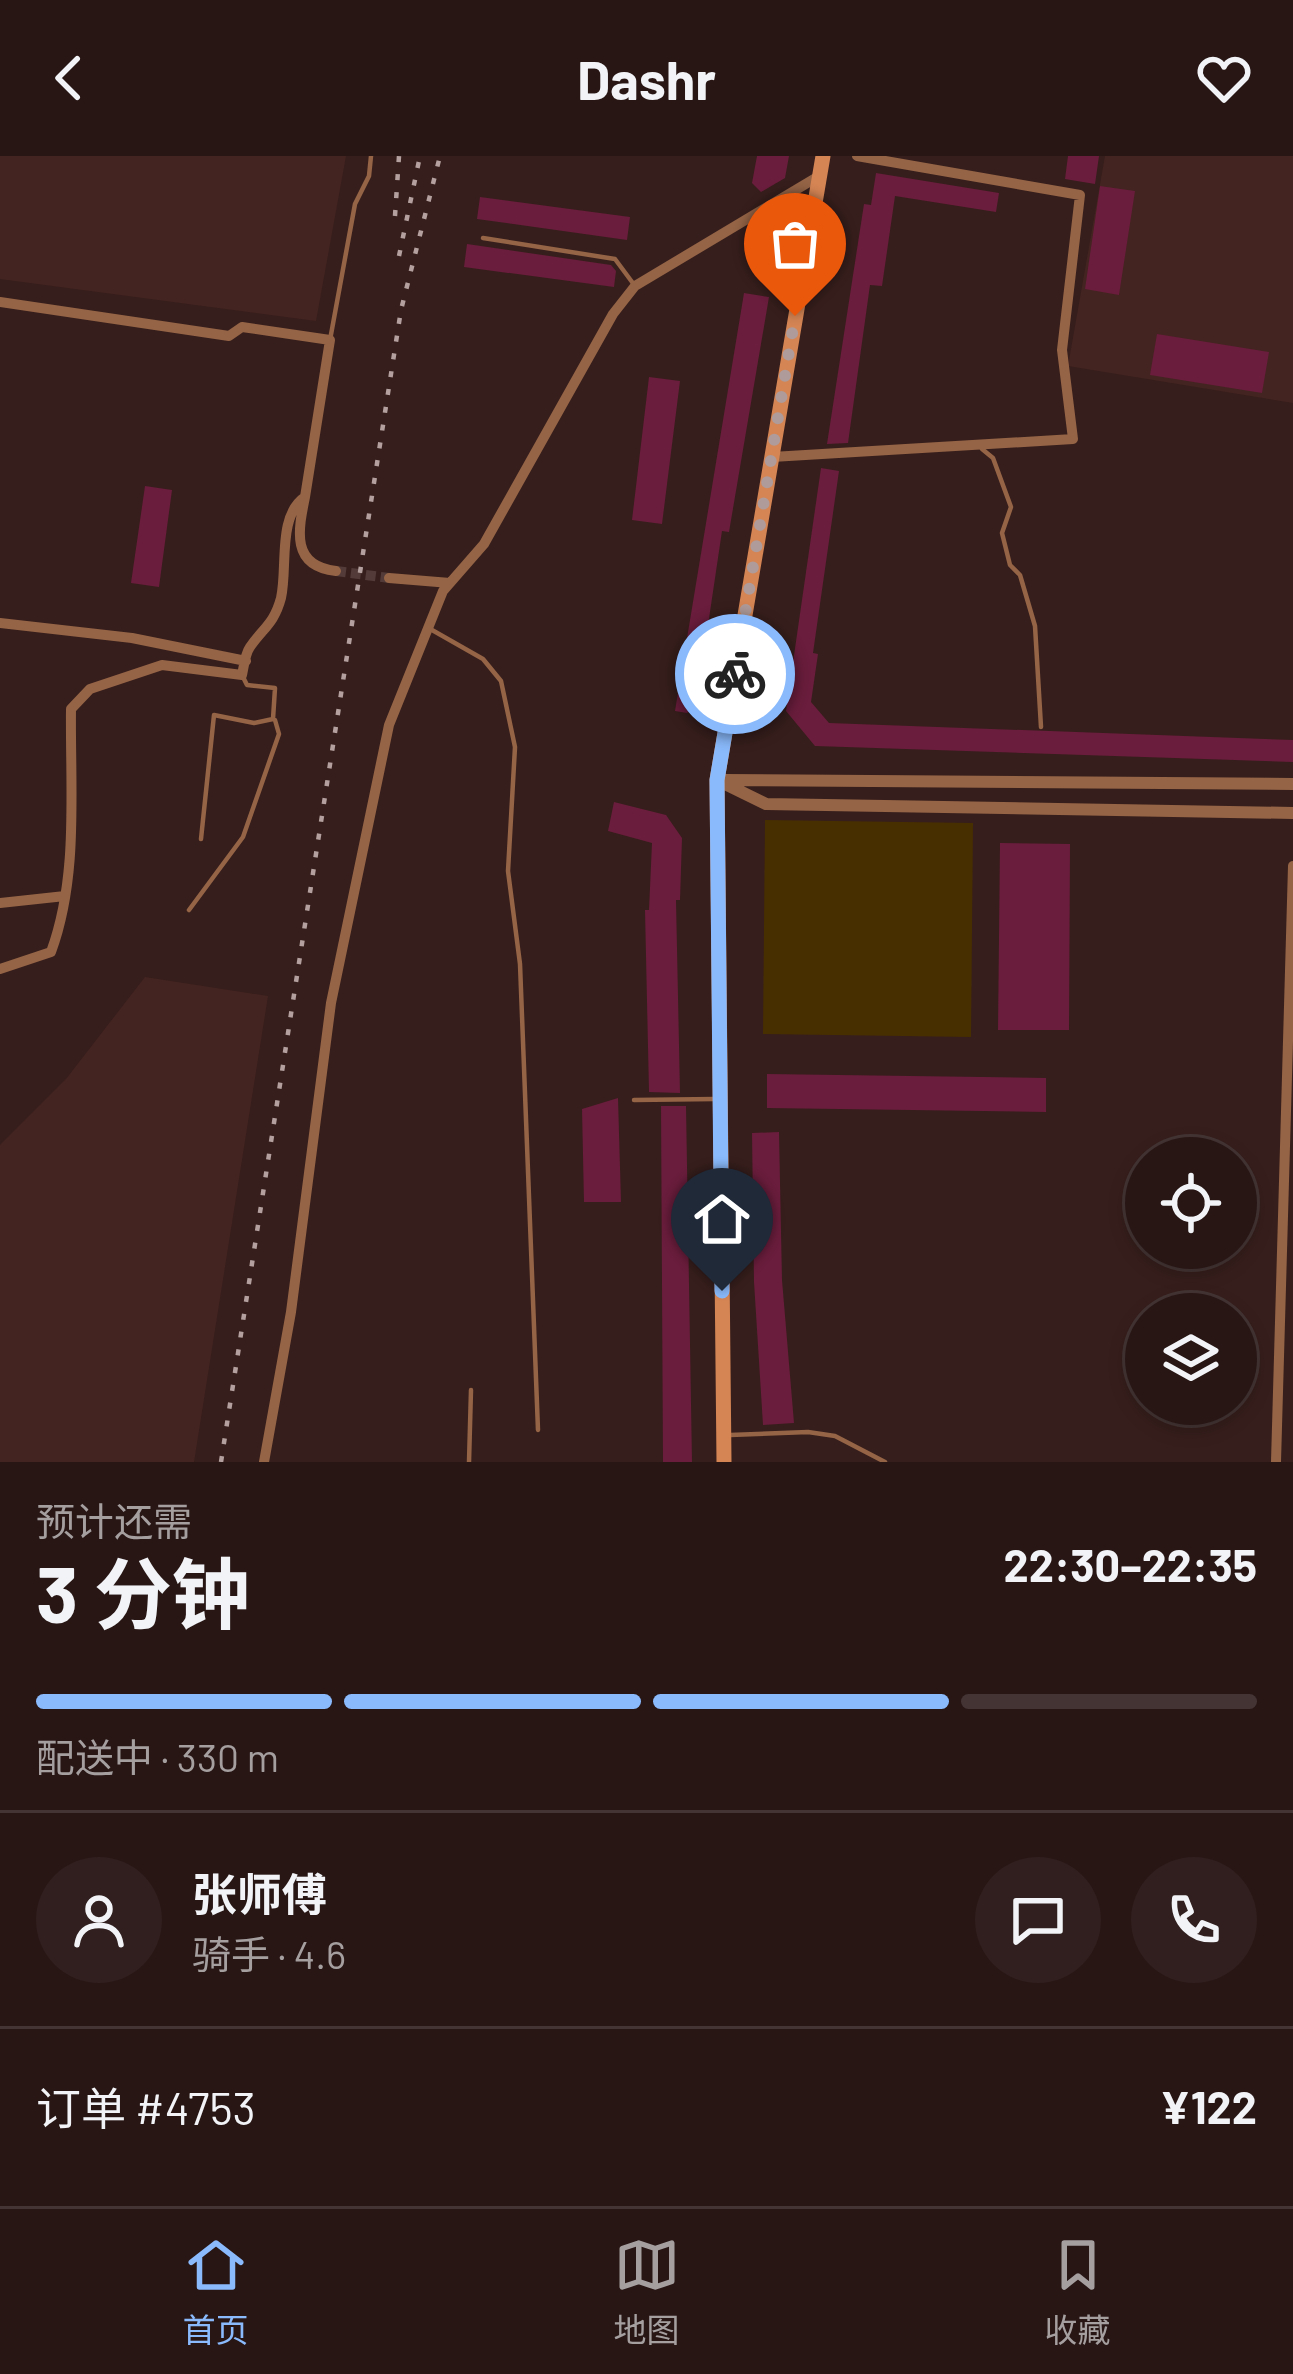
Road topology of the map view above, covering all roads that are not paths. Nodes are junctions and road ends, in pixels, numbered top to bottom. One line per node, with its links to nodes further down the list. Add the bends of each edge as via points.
1 (370, 156): 8 (lane)
2 (823, 156): 4 (main road)
3 (857, 156): 9 (street, via 1080,195 1063,350 1073,439)
4 (819, 176): 6 (street); 10 (main road)
5 (483, 238): 6 (lane, via 615,259)
6 (635, 286): 14 (street, via 484,544)
7 (0, 302): 8 (street, via 229,336 242,327)
8 (330, 340): 11 (street)
9 (978, 445): 10 (street); 20 (lane, via 993,458 1011,507 1002,533 1035,626)
10 (772, 457): 21 (main road)
11 (304, 497): 12 (street, via 299,547 314,565); 17 (street, via 285,530 280,601)
12 (336, 571)
13 (389, 578): 14 (street)
14 (450, 583): 16 (street)
15 (0, 623): 17 (street)
16 (427, 627): 33 (lane, via 483,659 501,682 515,747 508,871 520,964); 35 (street, via 389,725 331,1003)
17 (245, 661): 18 (street)
18 (242, 675): 19 (lane, via 247,685 275,688); 26 (street, via 162,665 90,689 70,710)
19 (273, 719): 24 (lane, via 214,715); 28 (lane, via 279,734 243,837)
20 (1041, 727)
21 (717, 780): 22 (street); 23 (street, via 766,804); 31 (main road)
22 (1293, 784)
23 (1293, 813)
24 (201, 839)
25 (1293, 866): 39 (street)
26 (65, 896): 27 (street); 29 (street, via 51,952)
27 (0, 903)
28 (189, 910)
29 (0, 969)
30 (634, 1100): 31 (lane)
31 (720, 1100): 34 (main road)
32 (471, 1390): 36 (lane)
33 (538, 1430)
34 (724, 1435): 37 (main road); 38 (lane, via 835,1436)
35 (264, 1462)
36 (470, 1462)
37 (724, 1462)
38 (885, 1462)
39 (1276, 1462)

